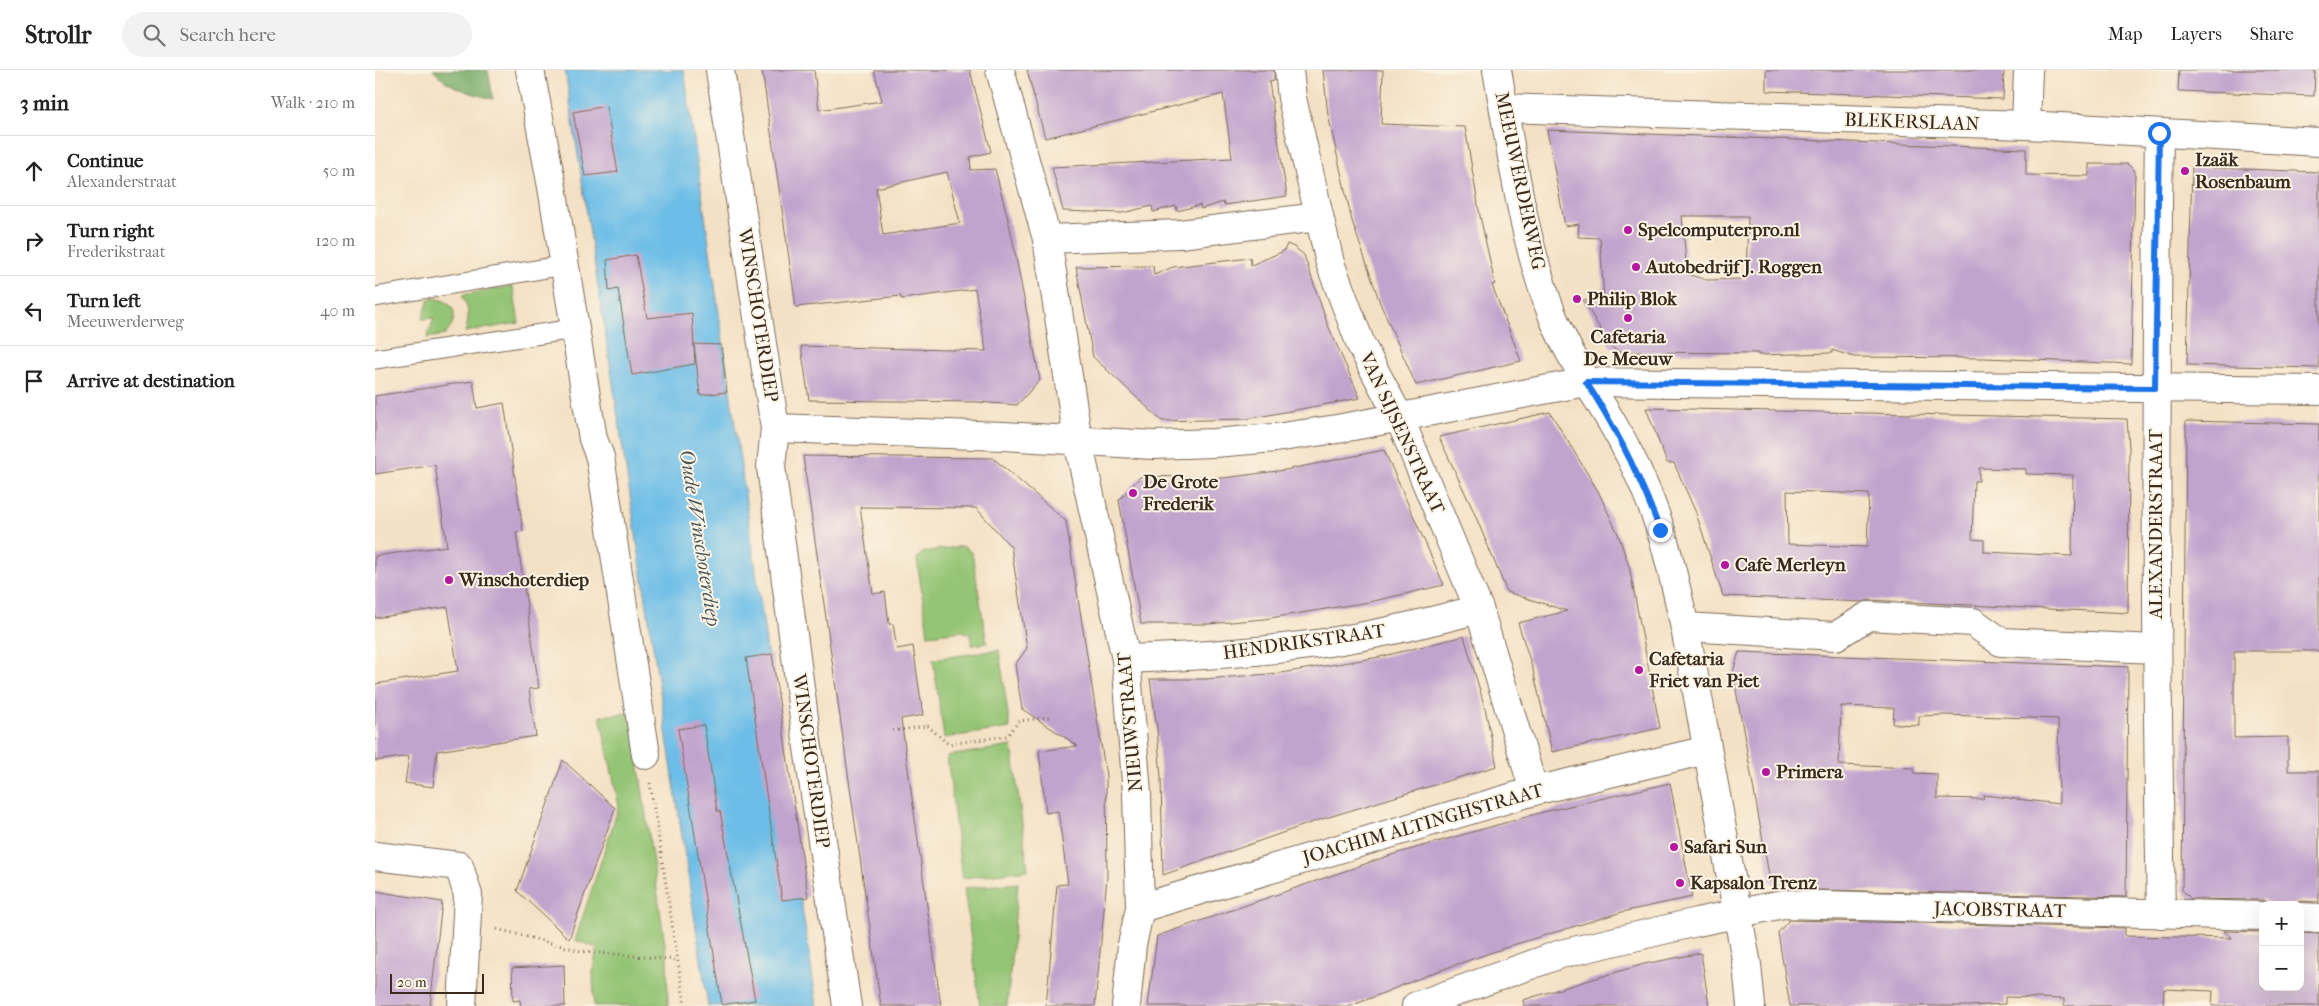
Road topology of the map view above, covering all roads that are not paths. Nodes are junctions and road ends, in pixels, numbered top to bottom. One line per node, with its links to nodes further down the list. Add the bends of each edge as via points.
1 (530, 70): 13 (street)
2 (720, 70): 21 (street, WINSCHOTERDIEP)
3 (1000, 70): 12 (street, NIEUWSTRAAT)
4 (1289, 70): 11 (street, VAN SIJSENSTRAAT)
5 (1497, 70): 7 (street, MEEUWERDERWEG)
6 (2027, 70): 8 (street)
7 (1504, 108): 8 (street, BLEKERSLAAN); 17 (street, MEEUWERDERWEG, via 1513,170 1539,275 1554,318)
8 (2026, 125): 9 (street, BLEKERSLAAN)
9 (2159, 133): 10 (street, BLEKERSLAAN); 18 (street, ALEXANDERSTRAAT)
10 (2319, 142)
11 (1318, 218): 12 (street, via 1180,234); 20 (street, VAN SIJSENSTRAAT, via 1330,263 1361,344)
12 (1047, 239): 22 (street, NIEUWSTRAAT)
13 (565, 265): 14 (lane); 15 (street)
14 (375, 297)
15 (575, 329): 16 (lane); 28 (street, via 593,439 600,457)
16 (375, 359)
17 (1586, 382): 18 (street); 20 (street); 24 (street, MEEUWERDERWEG, via 1643,483 1660,530)
18 (2155, 388): 19 (street); 25 (street, ALEXANDERSTRAAT)
19 (2319, 390)
20 (1399, 417): 22 (street, via 1275,438 1214,443 1153,445); 23 (street, VAN SIJSENSTRAAT)
21 (775, 428): 22 (street); 38 (street, WINSCHOTERDIEP, via 771,467 807,741)
22 (1078, 441): 26 (street, NIEUWSTRAAT)
23 (1479, 609): 26 (street, HENDRIKSTRAAT, via 1357,638 1294,647); 29 (street, VAN SIJSENSTRAAT)
24 (1686, 627): 25 (street, via 1836,636 1867,616 1973,622 2001,642); 27 (street, MEEUWERDERWEG)
25 (2156, 649): 33 (street, ALEXANDERSTRAAT)
26 (1126, 659): 31 (street, NIEUWSTRAAT, via 1137,793)
27 (1707, 750): 29 (street, JOACHIM ALTINGHSTRAAT); 32 (street, MEEUWERDERWEG)
28 (646, 756)
29 (1534, 790): 31 (street, JOACHIM ALTINGHSTRAAT)
30 (375, 856): 37 (street, via 459,866 468,895)
31 (1140, 908): 39 (street, NIEUWSTRAAT)
32 (1738, 913): 33 (street, JACOBSTRAAT, via 1783,904); 40 (street, JACOBSTRAAT, via 1561,954); 41 (street, MEEUWERDERWEG)
33 (2161, 914): 34 (street, JACOBSTRAAT)
34 (2259, 916)
35 (2304, 917): 36 (street)
36 (2319, 918)
37 (462, 1006)
38 (847, 1006)
39 (1126, 1006)
40 (1416, 1006)
41 (1751, 1006)

